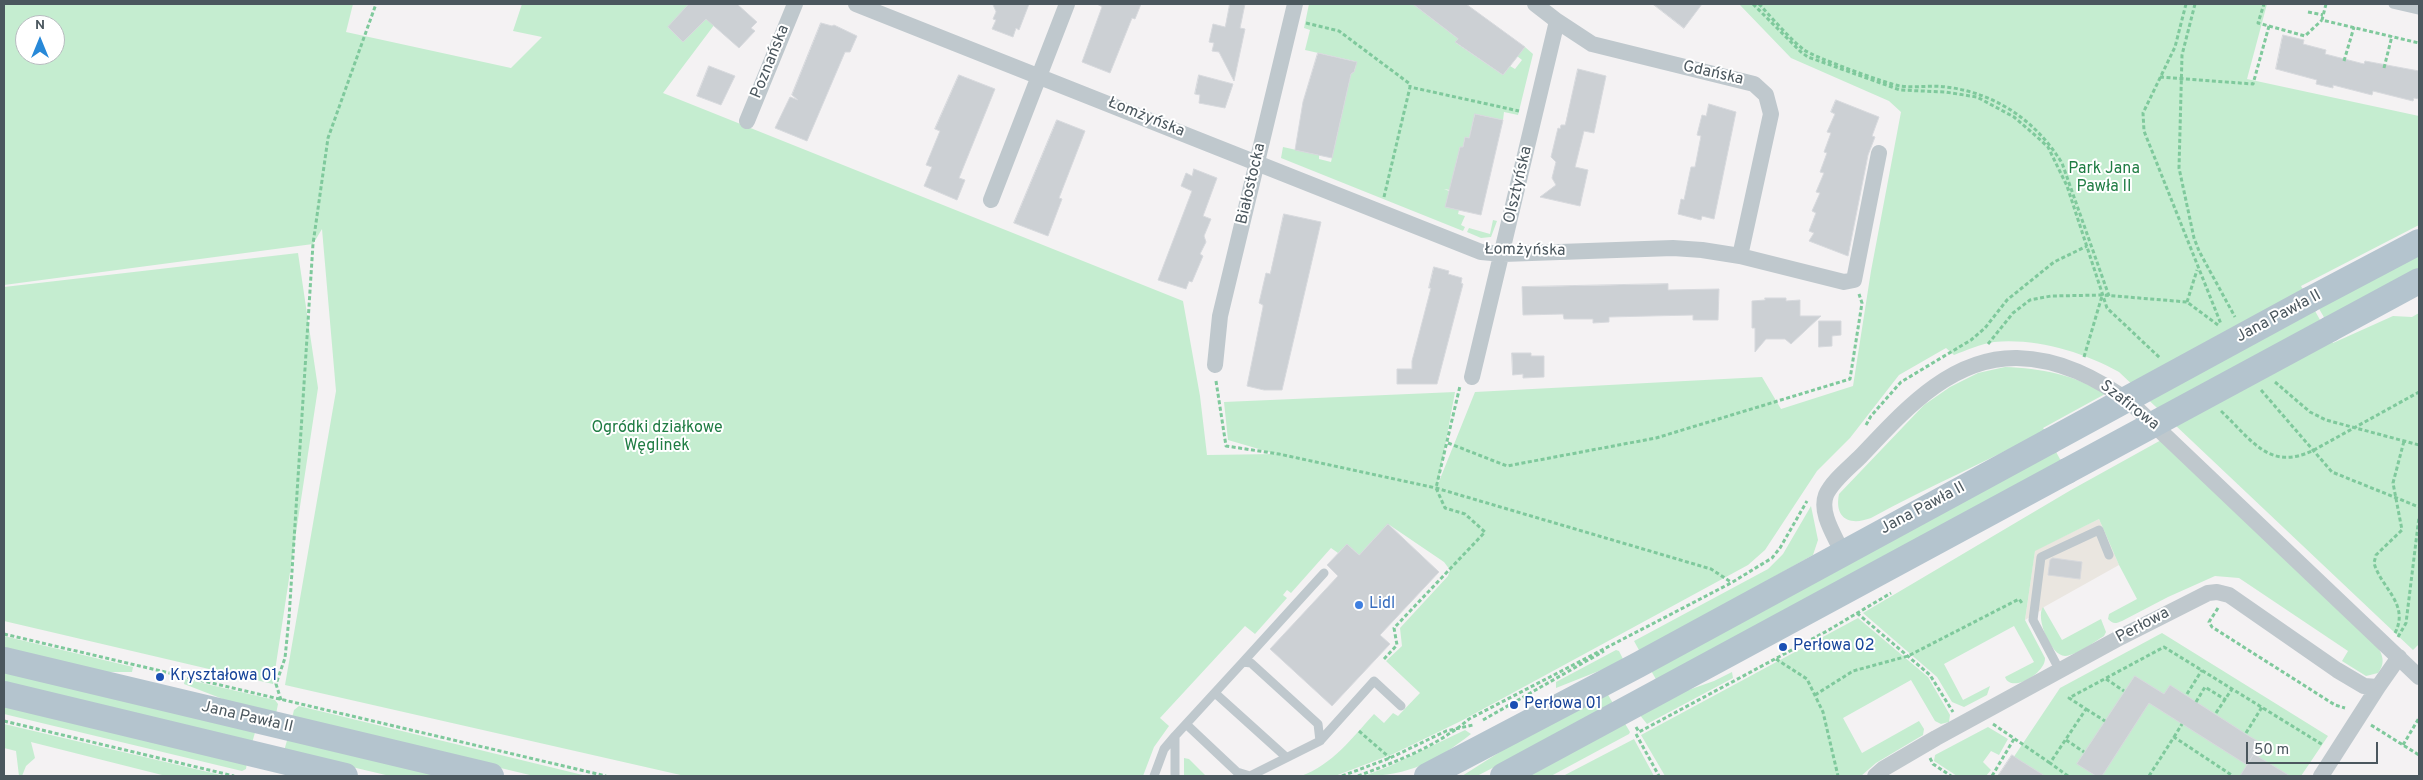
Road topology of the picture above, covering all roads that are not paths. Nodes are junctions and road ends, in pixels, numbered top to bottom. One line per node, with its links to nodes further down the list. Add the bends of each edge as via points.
1 (795, 4): 10 (street, Poznańska)
2 (856, 4): 9 (street, Łomżyńska)
3 (1067, 4): 9 (street)
4 (1295, 4): 12 (street, Białostocka)
5 (1535, 4): 8 (street, Gdańska)
6 (2393, 4): 7 (lane)
7 (2419, 10)
8 (1556, 21): 15 (street, Olsztyńska); 16 (street, Gdańska, via 1592,44 1754,84 1766,95 1771,114)
9 (1037, 76): 12 (street, Łomżyńska); 13 (street)
10 (747, 121)
11 (1879, 153): 16 (street, Łomżyńska, via 1854,280 1844,282)
12 (1256, 164): 15 (street, Łomżyńska, via 1472,249); 18 (street, Białostocka, via 1220,316)
13 (991, 200)
14 (2419, 242): 20 (main road, Jana Pawła II, bridge)
15 (1503, 254): 16 (street, Łomżyńska, via 1673,248); 19 (street, Olsztyńska)
16 (1740, 256)
17 (2419, 281): 41 (main road, bridge)
18 (1217, 370)
19 (1467, 377)
20 (1842, 552): 23 (street, Szafirowa, via 1825,513 1826,496 1896,419 1922,395 1968,368 2008,359 2041,361 2081,372 2131,403); 40 (main road, Jana Pawła II, via 1638,665)
21 (2109, 555): 26 (lane, via 2099,530 2041,557 2033,620)
22 (1324, 572): 25 (lane)
23 (2401, 651): 27 (street, Szafirowa); 28 (street)
24 (4, 660): 37 (main road, Jana Pawła II)
25 (1243, 662): 29 (lane); 34 (lane, via 1251,663 1318,724)
26 (2060, 671): 28 (street, Perłowa, via 2197,598 2217,592 2229,595 2364,686); 42 (street, Perłowa, via 1883,768)
27 (2419, 677)
28 (2378, 687): 43 (street)
29 (1215, 693): 32 (lane); 35 (lane)
30 (4, 694): 36 (main road, Jana Pawła II)
31 (1401, 706): 34 (lane, via 1374,681)
32 (1186, 724): 33 (lane); 35 (lane, via 1237,772 1250,776)
33 (1175, 736): 38 (lane, via 1164,749); 39 (lane)
34 (1320, 741): 35 (lane)
35 (1286, 757)
36 (345, 776)
37 (491, 776)
38 (1154, 776)
39 (1175, 776)
40 (1427, 776)
41 (1503, 776)
42 (1875, 776)
43 (2321, 776)

